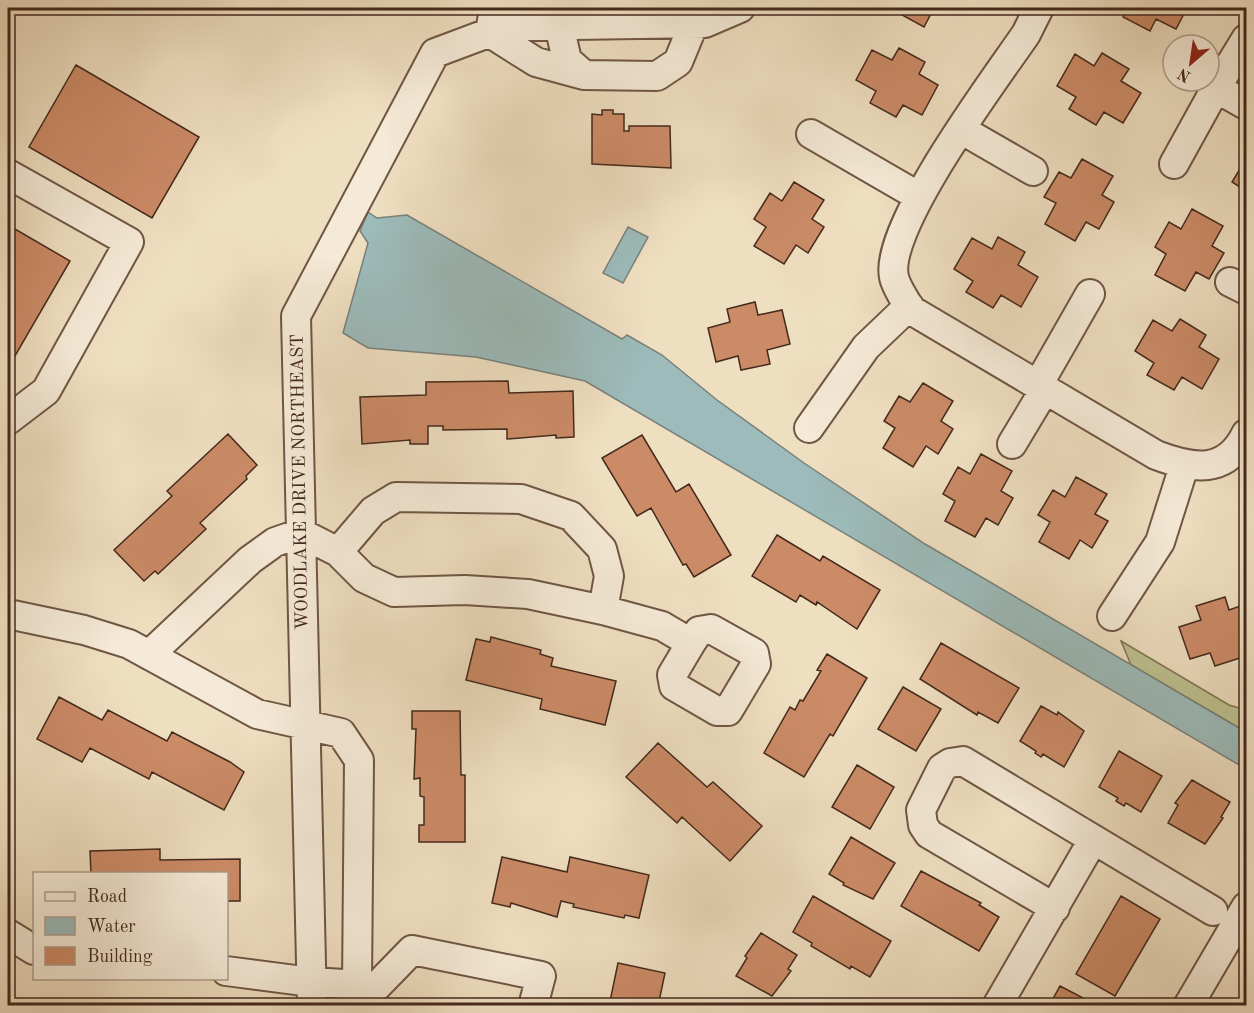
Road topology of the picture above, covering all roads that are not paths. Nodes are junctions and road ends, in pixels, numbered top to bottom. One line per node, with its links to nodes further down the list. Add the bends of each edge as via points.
1 (1039, 8): 12 (street)
2 (728, 10): 4 (street, WOODLAKE DRIVE NORTHEAST, via 705,23)
3 (492, 20): 5 (street, WOODLAKE DRIVE NORTHEAST, via 507,26); 7 (street, via 536,62); 26 (street, WOODLAKE DRIVE NORTHEAST, via 435,53 296,316)
4 (694, 23): 5 (street, WOODLAKE DRIVE NORTHEAST); 7 (street, via 678,62 657,76)
5 (559, 26): 7 (street, via 567,60)
6 (1246, 39): 8 (street)
7 (584, 75)
8 (1221, 80)
9 (1221, 91): 11 (street)
10 (1213, 93): 14 (street)
11 (1246, 105)
12 (962, 130): 15 (street); 17 (street)
13 (811, 134): 17 (street)
14 (1174, 164)
15 (1034, 171)
16 (8, 174): 21 (street, via 129,242 46,391)
17 (918, 196): 19 (street, via 900,239 894,276)
18 (1090, 294): 20 (street)
19 (909, 306): 20 (street); 22 (street, via 866,347)
20 (1042, 387): 24 (street); 25 (street, via 1156,454)
21 (8, 420)
22 (809, 428)
23 (1246, 434): 25 (street, via 1239,448 1215,465)
24 (1012, 444)
25 (1184, 466): 30 (street, via 1160,542)
26 (301, 533): 27 (street); 32 (street, via 275,542 250,560); 33 (street, WOODLAKE DRIVE NORTHEAST)
27 (338, 552): 28 (street, via 364,578 394,592 465,590 528,594); 28 (street, via 373,511 396,497 521,499 570,516 602,549 609,576)
28 (603, 610): 31 (street, via 662,626)
29 (8, 614): 32 (street, via 84,630 129,644)
30 (1112, 616)
31 (691, 643)
32 (149, 655): 33 (street, via 257,714)
33 (305, 726): 41 (street, via 342,733 359,760); 42 (street, WOODLAKE DRIVE NORTHEAST)
34 (1093, 840): 36 (street); 36 (street, via 963,761 942,768 921,810 929,834); 37 (street)
35 (1246, 907): 45 (street)
36 (1055, 908): 44 (street)
37 (1214, 910)
38 (8, 934): 39 (street)
39 (33, 949)
40 (228, 972): 42 (street)
41 (371, 992): 42 (street); 43 (street, via 412,951 541,976)
42 (312, 994)
43 (533, 1005)
44 (997, 1005)
45 (1188, 1005)

